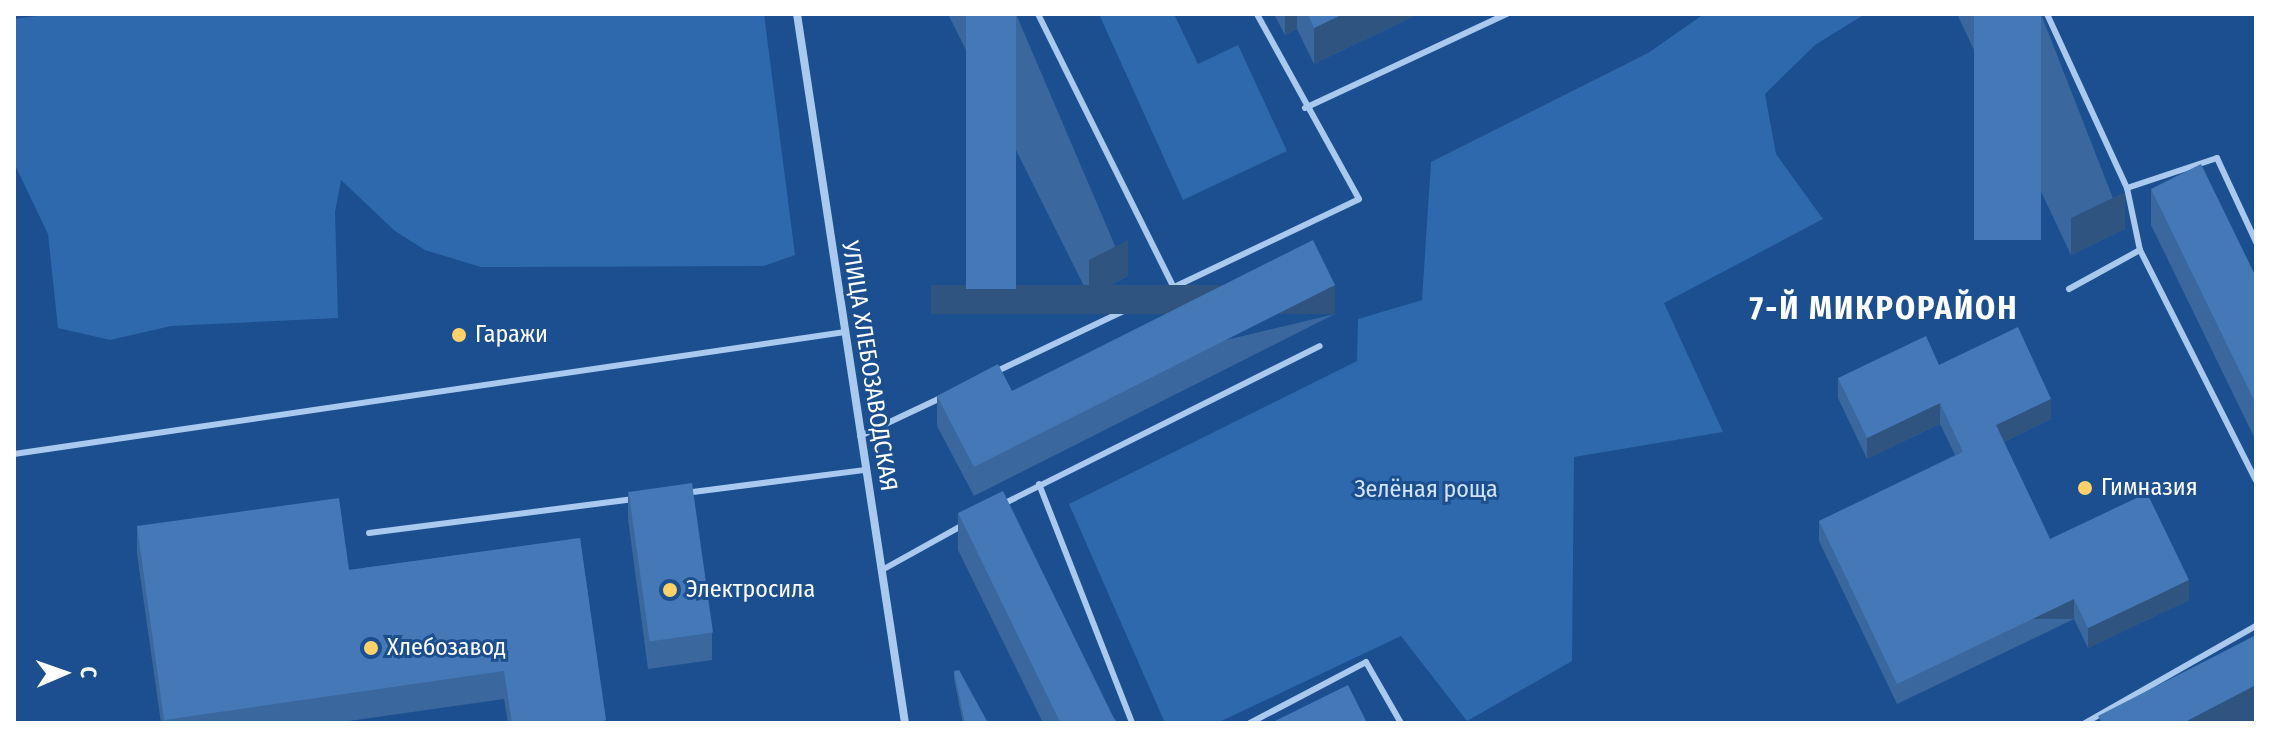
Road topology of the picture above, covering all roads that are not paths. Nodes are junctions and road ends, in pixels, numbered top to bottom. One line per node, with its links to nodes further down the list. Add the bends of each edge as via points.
1 (797, 14): 12 (street, УЛИЦА ХЛЕБОЗАВОДСКАЯ)
2 (1038, 14): 10 (lane)
3 (1257, 14): 6 (lane)
4 (1507, 14): 6 (lane)
5 (2047, 14): 7 (lane)
6 (1305, 108): 10 (lane, via 1359,199)
7 (2127, 188): 8 (lane, via 2217,158); 9 (lane)
8 (2256, 242)
9 (2140, 250): 11 (lane); 19 (lane)
10 (1174, 288): 14 (lane)
11 (2069, 289)
12 (845, 332): 16 (street, УЛИЦА ХЛЕБОЗАВОДСКАЯ); 17 (lane)
13 (1320, 346): 20 (lane)
14 (979, 380)
15 (951, 393): 16 (lane)
16 (860, 436): 18 (street, УЛИЦА ХЛЕБОЗАВОДСКАЯ)
17 (14, 454)
18 (864, 470): 21 (lane); 26 (street, УЛИЦА ХЛЕБОЗАВОДСКАЯ)
19 (2256, 481)
20 (1039, 484): 23 (lane); 29 (lane)
21 (678, 494)
22 (648, 498): 25 (lane)
23 (998, 507)
24 (970, 522): 26 (lane)
25 (369, 533)
26 (882, 570): 28 (street, УЛИЦА ХЛЕБОЗАВОДСКАЯ)
27 (2256, 626): 32 (lane)
28 (905, 723)
29 (1132, 723)
30 (1250, 723): 31 (lane, via 1366,662)
31 (1401, 723)
32 (2085, 723)

